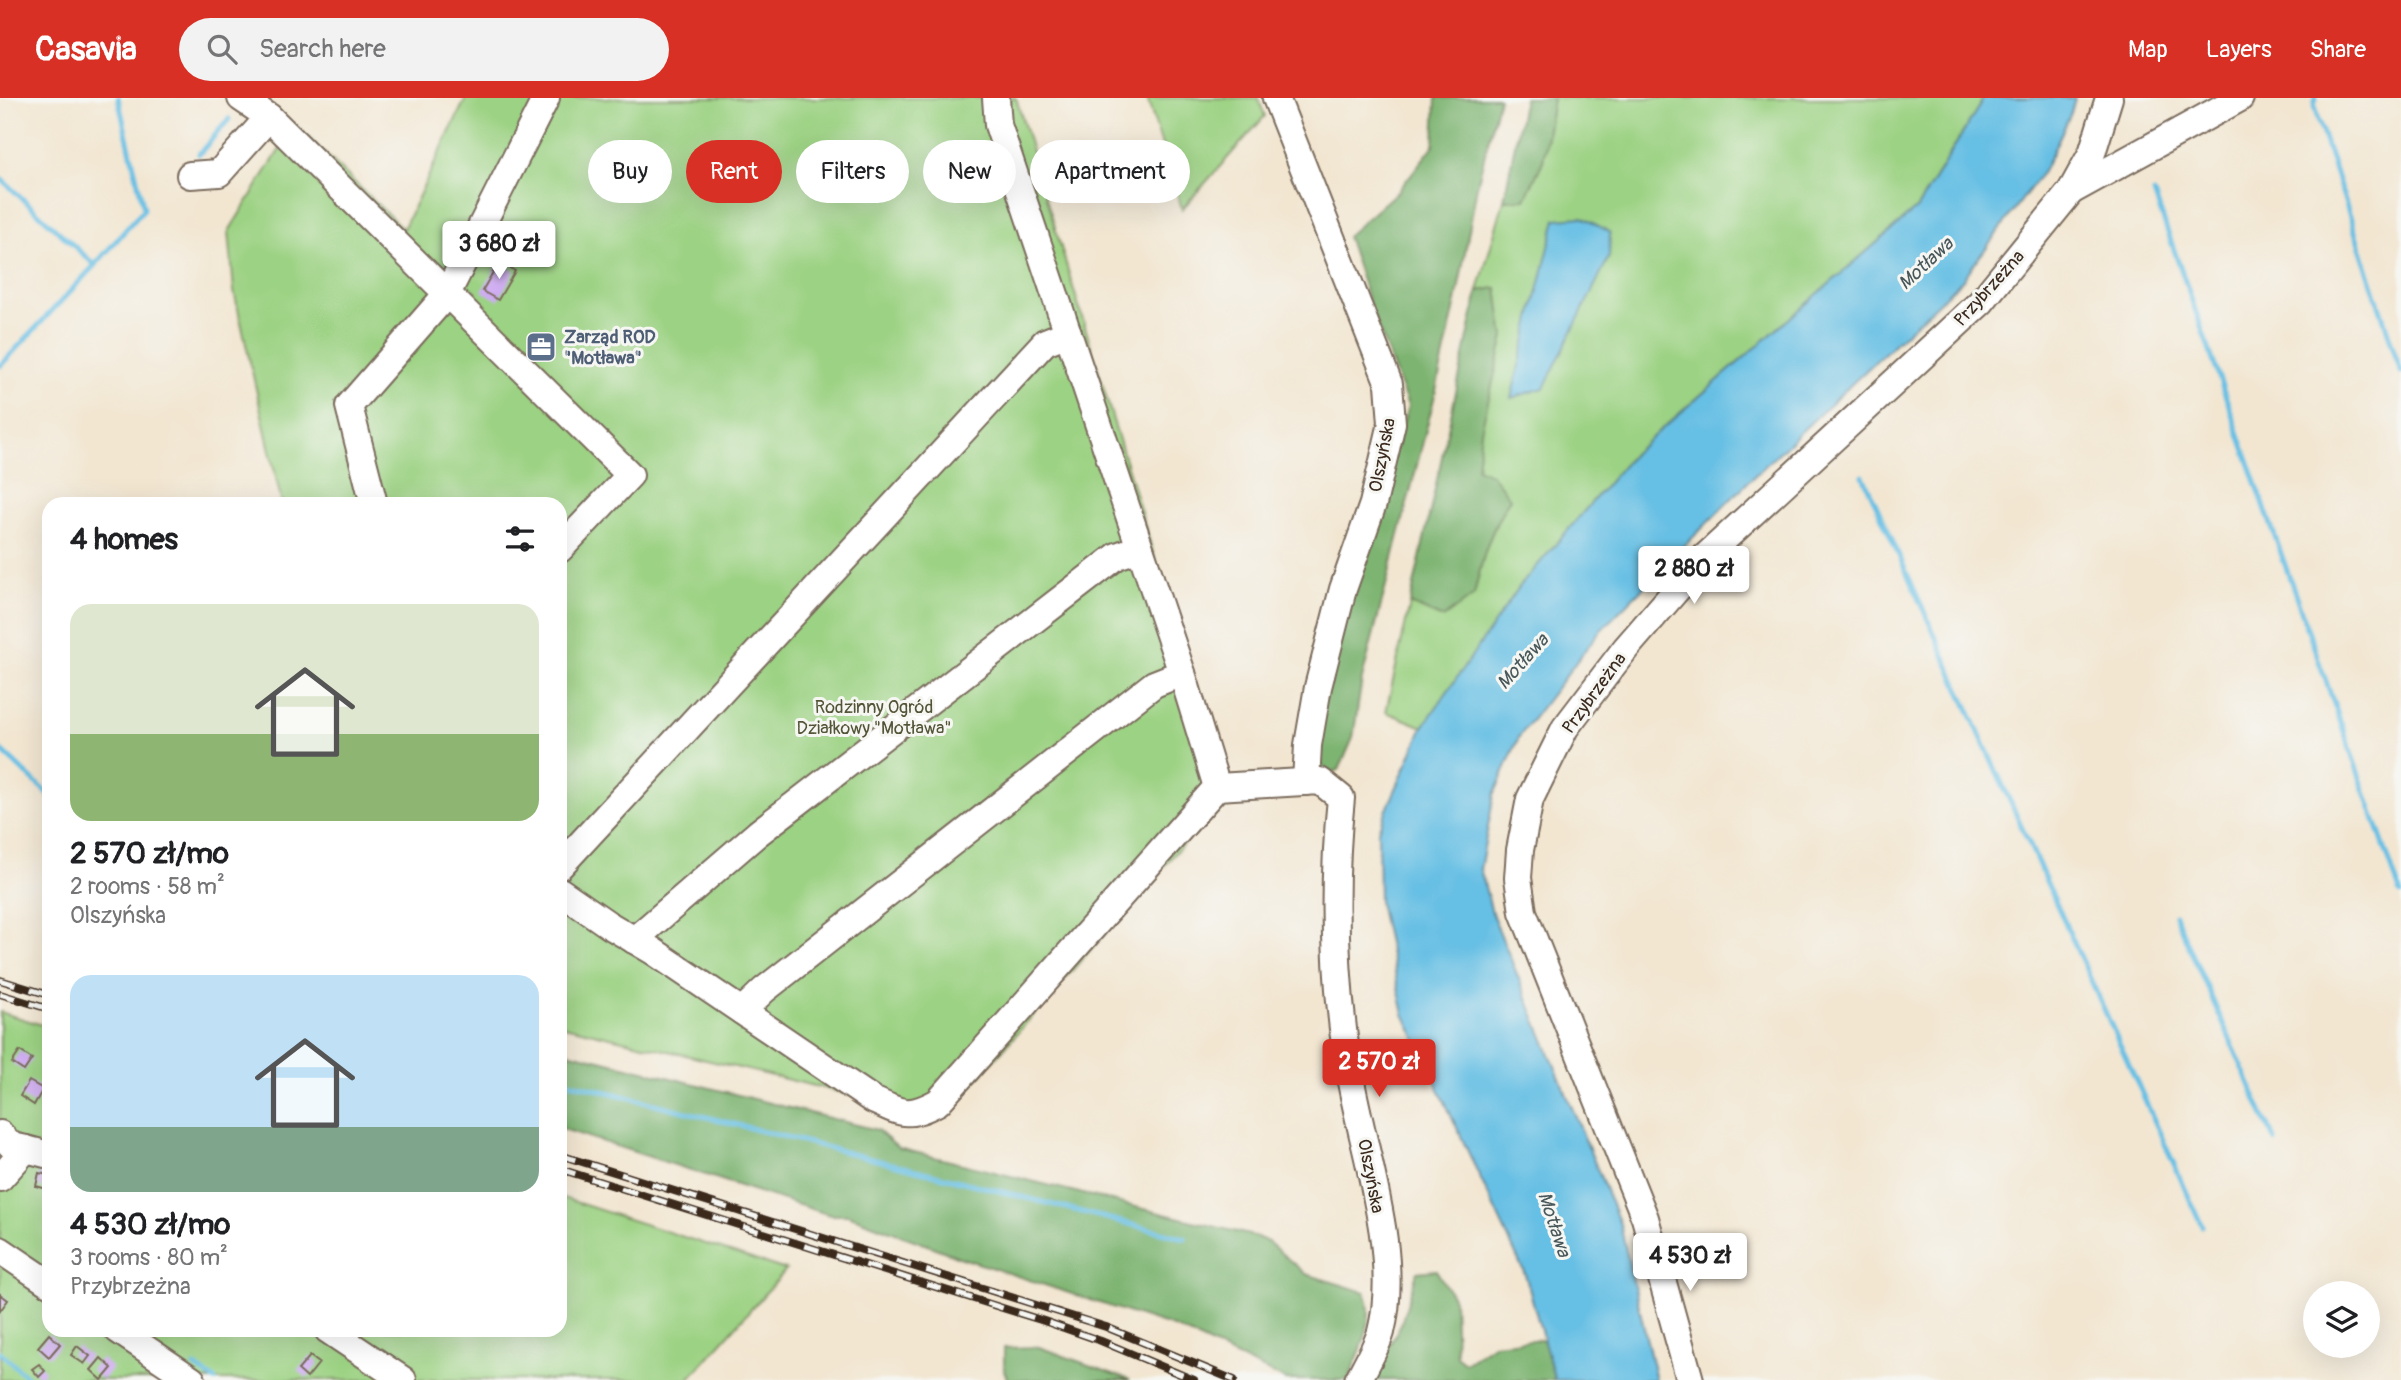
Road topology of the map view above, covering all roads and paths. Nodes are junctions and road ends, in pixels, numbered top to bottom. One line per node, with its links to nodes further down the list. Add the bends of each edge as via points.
1 (241, 98): 7 (street)
2 (546, 98): 10 (street)
3 (996, 98): 11 (street, via 998,125)
4 (1276, 98): 16 (street, Olszyńska, via 1389,384 1392,423 1373,504 1343,589 1318,687)
5 (2109, 98): 9 (street, Przybrzeżna, via 2092,153)
6 (2240, 98): 9 (street, Przybrzeżna)
7 (269, 117): 8 (street, via 219,173); 10 (street)
8 (190, 175)
9 (2071, 191): 31 (street, Przybrzeżna, via 1981,302 1705,557 1626,648 1566,728 1530,799 1518,878 1523,912 1645,1218)
10 (447, 294): 12 (street, via 349,406); 13 (street, via 630,475)
11 (1068, 333): 14 (street); 18 (street, via 1045,342)
12 (372, 497)
13 (567, 542)
14 (1141, 552): 15 (street); 20 (street, via 1117,555 758,834)
15 (1182, 673): 17 (street); 21 (street, via 1154,684)
16 (1307, 782): 17 (street, Olszyńska); 30 (street, Olszyńska, via 1320,781 1341,799 1335,936 1347,1058 1383,1240 1387,1295 1380,1334)
17 (1220, 786): 21 (street, via 938,1102 919,1112 900,1113 873,1100)
18 (567, 858)
19 (567, 896): 20 (street)
20 (634, 940): 21 (street)
21 (742, 1011)
22 (0, 1134): 23 (street)
23 (23, 1161)
24 (0, 1250): 25 (street)
25 (42, 1278)
26 (128, 1337): 28 (street)
27 (338, 1337): 29 (street)
28 (192, 1380)
29 (403, 1380)
30 (1358, 1380)
31 (1690, 1380)

